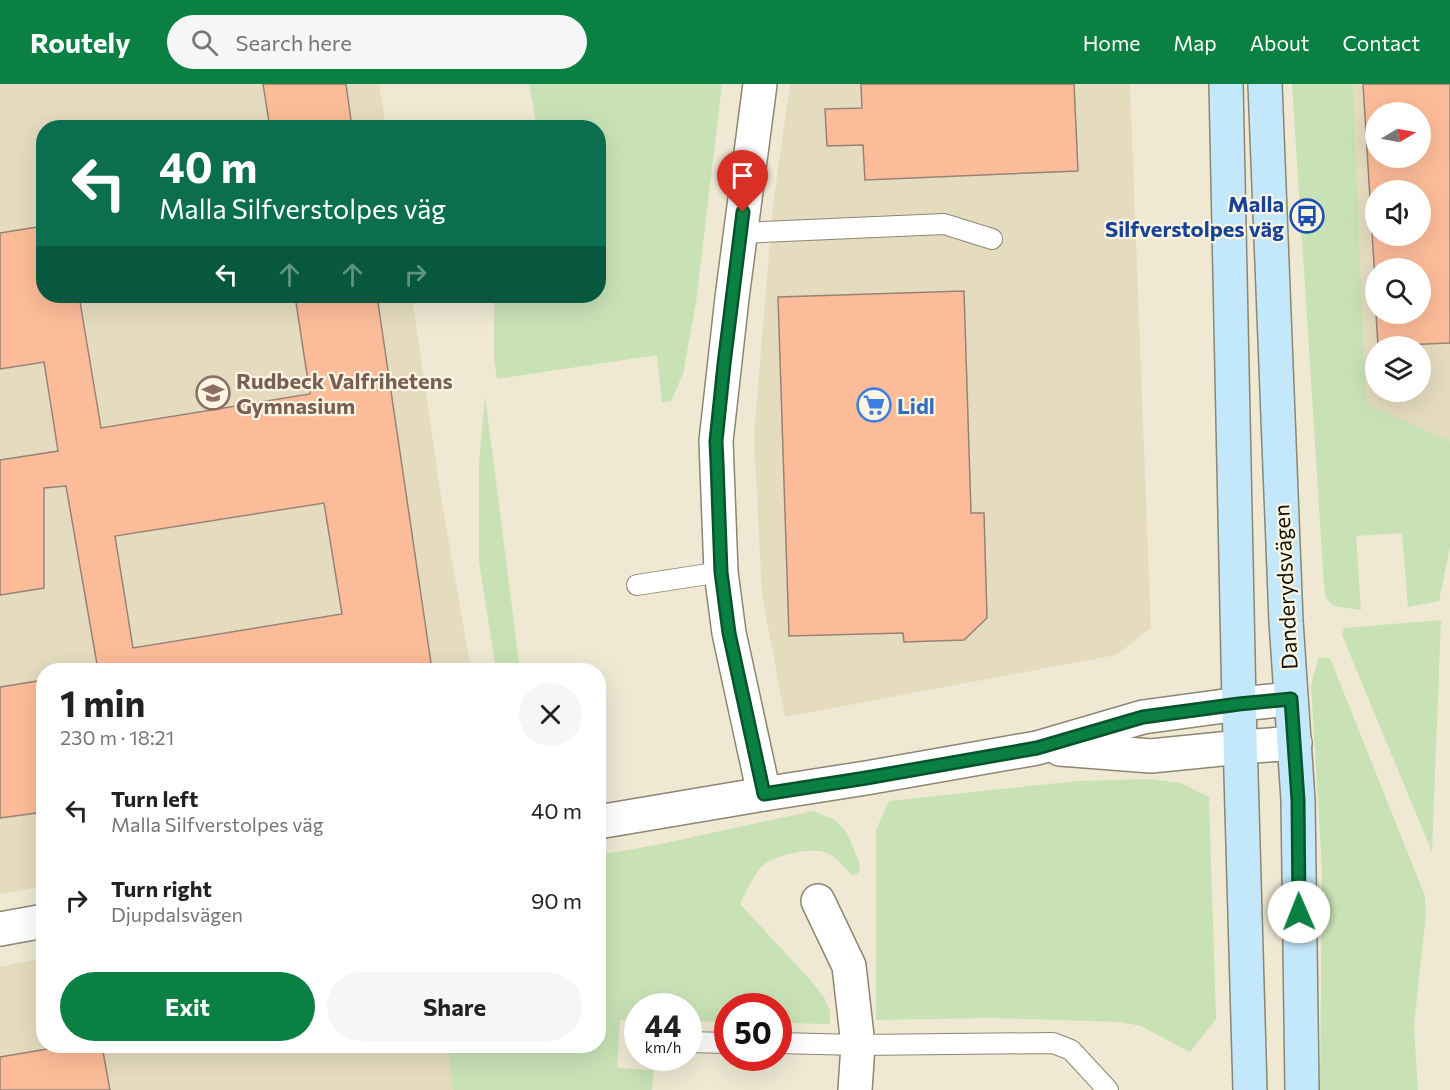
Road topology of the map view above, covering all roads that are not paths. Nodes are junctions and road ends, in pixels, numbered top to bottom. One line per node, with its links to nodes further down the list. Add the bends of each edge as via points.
1 (760, 84): 4 (street)
2 (1226, 84): 9 (main road, Danderydsvägen)
3 (1265, 84): 8 (main road, Danderydsvägen)
4 (741, 233): 5 (lane, via 944,224); 6 (street, via 716,441)
5 (992, 239)
6 (721, 572): 7 (lane); 13 (street, via 729,633)
7 (638, 585)
8 (1291, 699): 9 (street); 10 (main road, Danderydsvägen)
9 (1239, 704): 11 (main road, Danderydsvägen); 12 (street, via 1143,717)
10 (1295, 743): 11 (street); 23 (main road, Danderydsvägen)
11 (1241, 747): 12 (street, via 1151,756); 22 (main road, Danderydsvägen)
12 (1037, 748): 13 (street)
13 (764, 794): 14 (street)
14 (606, 821)
15 (818, 901): 19 (street, via 849,966)
16 (36, 922): 17 (street)
17 (0, 929)
18 (792, 1043): 19 (lane)
19 (858, 1045): 20 (street); 21 (lane, via 1053,1044 1071,1050)
20 (855, 1090)
21 (1108, 1090)
22 (1250, 1090)
23 (1302, 1090)

